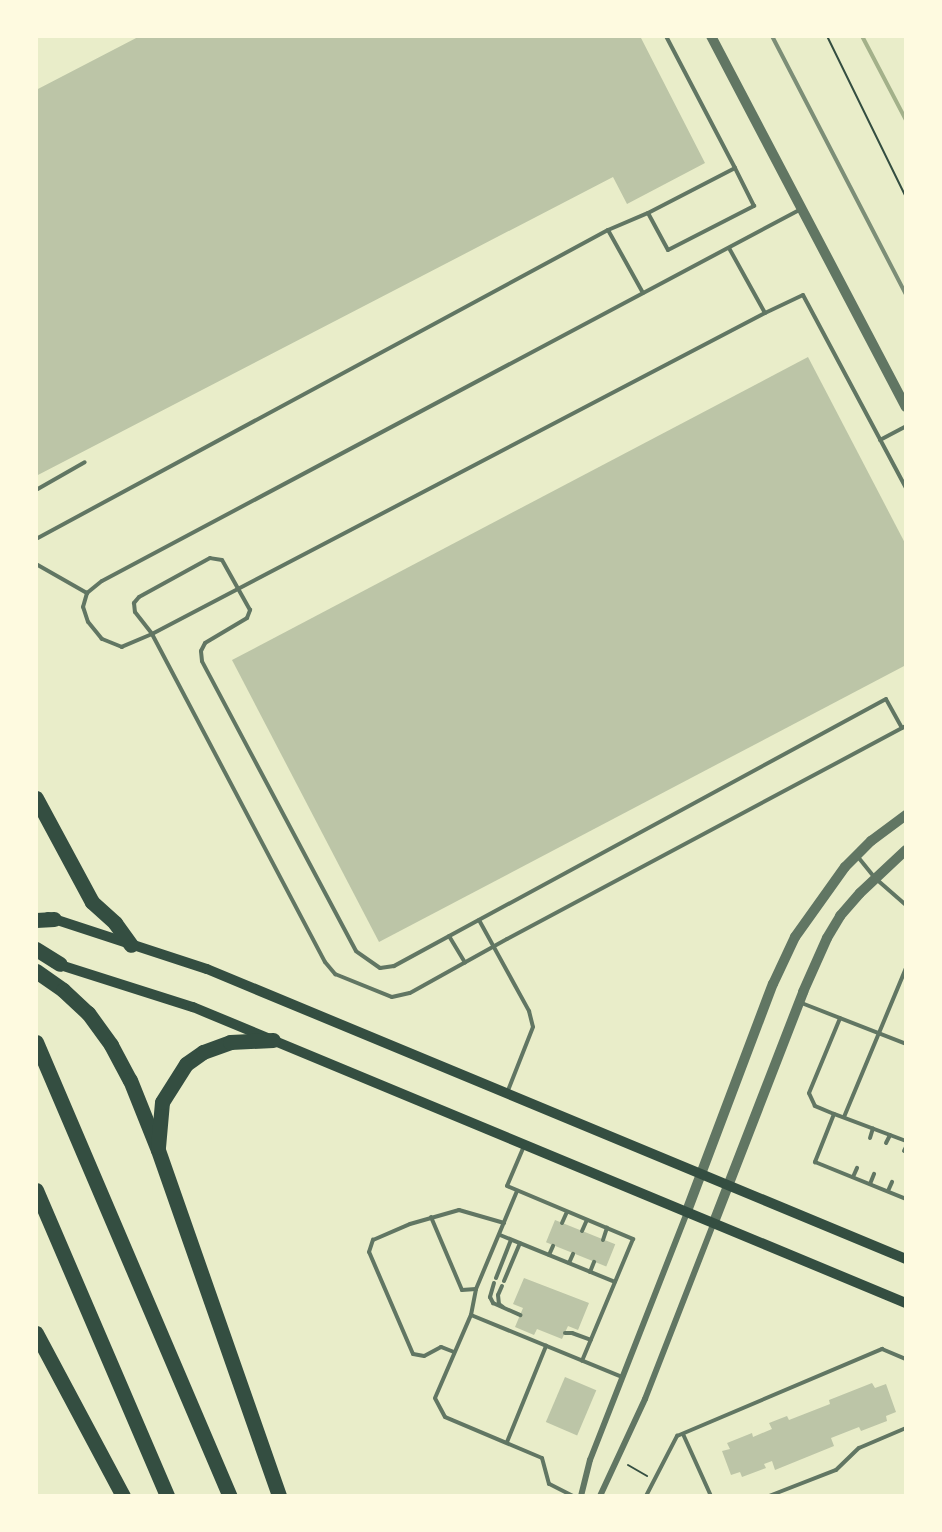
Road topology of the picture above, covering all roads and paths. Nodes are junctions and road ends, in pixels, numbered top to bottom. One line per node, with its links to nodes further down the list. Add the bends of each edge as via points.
1 (666, 36): 4 (lane)
2 (711, 36): 6 (street)
3 (828, 36): 5 (path)
4 (735, 168): 7 (lane); 7 (lane, via 754,206 668,250)
5 (906, 196)
6 (802, 209): 9 (lane); 12 (street)
7 (648, 213): 8 (lane)
8 (608, 230): 10 (lane); 18 (lane)
9 (729, 248): 10 (lane); 11 (lane)
10 (644, 294): 21 (lane, via 102,581)
11 (765, 313): 14 (lane, via 803,295); 20 (lane)
12 (906, 407)
13 (906, 426): 14 (lane)
14 (880, 440): 16 (lane)
15 (85, 462): 17 (lane)
16 (906, 488)
17 (36, 490)
18 (36, 539)
19 (36, 564): 21 (lane)
20 (238, 589): 22 (lane); 22 (lane, via 222,560 210,558 134,603 135,612); 34 (lane, via 250,610 247,618 205,643 202,661 356,951 380,968 394,966)
21 (87, 593): 22 (lane, via 83,607 88,622 102,639 122,647)
22 (152, 634): 39 (lane, via 324,962 335,974 392,997 410,993)
23 (904, 727): 33 (lane, via 886,699); 36 (lane)
24 (36, 798): 35 (highway, via 92,902)
25 (906, 815): 27 (street)
26 (906, 850): 28 (street)
27 (857, 855): 28 (lane); 60 (street, via 795,937 773,984)
28 (875, 878): 29 (lane); 43 (street, via 840,916)
29 (906, 905)
30 (36, 913): 31 (main road)
31 (54, 919): 32 (highway); 35 (main road)
32 (36, 920)
33 (479, 920): 34 (lane); 36 (lane)
34 (449, 936): 39 (lane)
35 (131, 945): 49 (main road, via 207,969)
36 (494, 946): 39 (lane); 49 (lane, via 529,1011 533,1027)
37 (36, 949): 40 (highway)
38 (36, 957): 40 (main road)
39 (465, 963)
40 (60, 964): 46 (main road, via 193,1007)
41 (906, 968): 45 (lane)
42 (36, 971): 58 (highway, via 88,1013 111,1045)
43 (799, 1002): 44 (lane); 65 (street)
44 (840, 1018): 45 (lane); 50 (lane, via 809,1093 815,1106)
45 (878, 1033): 48 (lane); 51 (lane)
46 (273, 1040): 57 (main road); 58 (highway, via 230,1042 203,1052 186,1064 162,1102)
47 (36, 1042): 111 (highway)
48 (906, 1044)
49 (507, 1093): 60 (main road)
50 (834, 1114): 51 (lane); 62 (lane, via 814,1162)
51 (844, 1117): 52 (lane)
52 (873, 1128): 53 (lane); 54 (lane)
53 (890, 1135): 55 (lane); 56 (lane)
54 (870, 1138)
55 (906, 1141)
56 (886, 1143)
57 (525, 1144): 67 (lane, via 507,1186); 70 (main road)
58 (158, 1149): 112 (highway)
59 (856, 1168): 62 (lane)
60 (701, 1174): 65 (main road); 70 (street)
61 (874, 1174): 64 (lane)
62 (853, 1177): 64 (lane)
63 (892, 1182): 68 (lane)
64 (870, 1184): 68 (lane)
65 (729, 1185): 74 (street); 86 (main road)
66 (36, 1190): 110 (highway)
67 (518, 1191): 71 (lane); 75 (lane)
68 (888, 1191): 69 (lane)
69 (906, 1198)
70 (687, 1211): 74 (main road); 103 (street)
71 (567, 1212): 73 (lane); 76 (lane)
72 (431, 1217): 75 (lane, via 459,1210); 91 (lane, via 462,1290); 100 (lane, via 373,1240 369,1252 413,1354 424,1356 441,1347)
73 (587, 1220): 77 (lane); 78 (lane)
74 (714, 1222): 92 (main road); 115 (street, via 645,1399)
75 (504, 1223): 79 (lane)
76 (562, 1223)
77 (607, 1228): 81 (lane); 90 (lane, via 633,1239)
78 (582, 1231)
79 (500, 1235): 80 (lane); 91 (lane)
80 (511, 1240): 82 (lane); 93 (lane, via 490,1297)
81 (603, 1240)
82 (520, 1243): 85 (lane); 93 (lane, via 498,1295 499,1304)
83 (553, 1246): 85 (lane)
84 (573, 1254): 88 (lane)
85 (549, 1255): 88 (lane)
86 (906, 1259)
87 (594, 1262): 89 (lane)
88 (569, 1263): 89 (lane)
89 (590, 1272): 90 (lane)
90 (615, 1282): 98 (lane)
91 (476, 1289): 94 (lane)
92 (906, 1303)
93 (505, 1309): 95 (lane)
94 (471, 1315): 99 (lane); 100 (lane)
95 (520, 1315)
96 (36, 1333): 109 (highway)
97 (565, 1333): 98 (lane)
98 (591, 1340): 102 (lane)
99 (546, 1346): 102 (lane); 106 (lane)
100 (454, 1352): 106 (lane, via 435,1398 438,1407 445,1417)
101 (906, 1359): 105 (lane, via 882,1349)
102 (582, 1361): 103 (lane)
103 (622, 1377): 114 (street, via 590,1460)
104 (906, 1428): 118 (lane, via 859,1448 836,1470)
105 (683, 1434): 116 (lane, via 677,1436); 117 (lane)
106 (507, 1442): 113 (lane, via 542,1458 549,1484)
107 (628, 1465): 108 (path)
108 (647, 1476)
109 (123, 1496)
110 (167, 1496)
111 (230, 1496)
112 (279, 1496)
113 (573, 1496)
114 (581, 1496)
115 (600, 1496)
116 (646, 1496)
117 (711, 1496)
118 (769, 1496)

